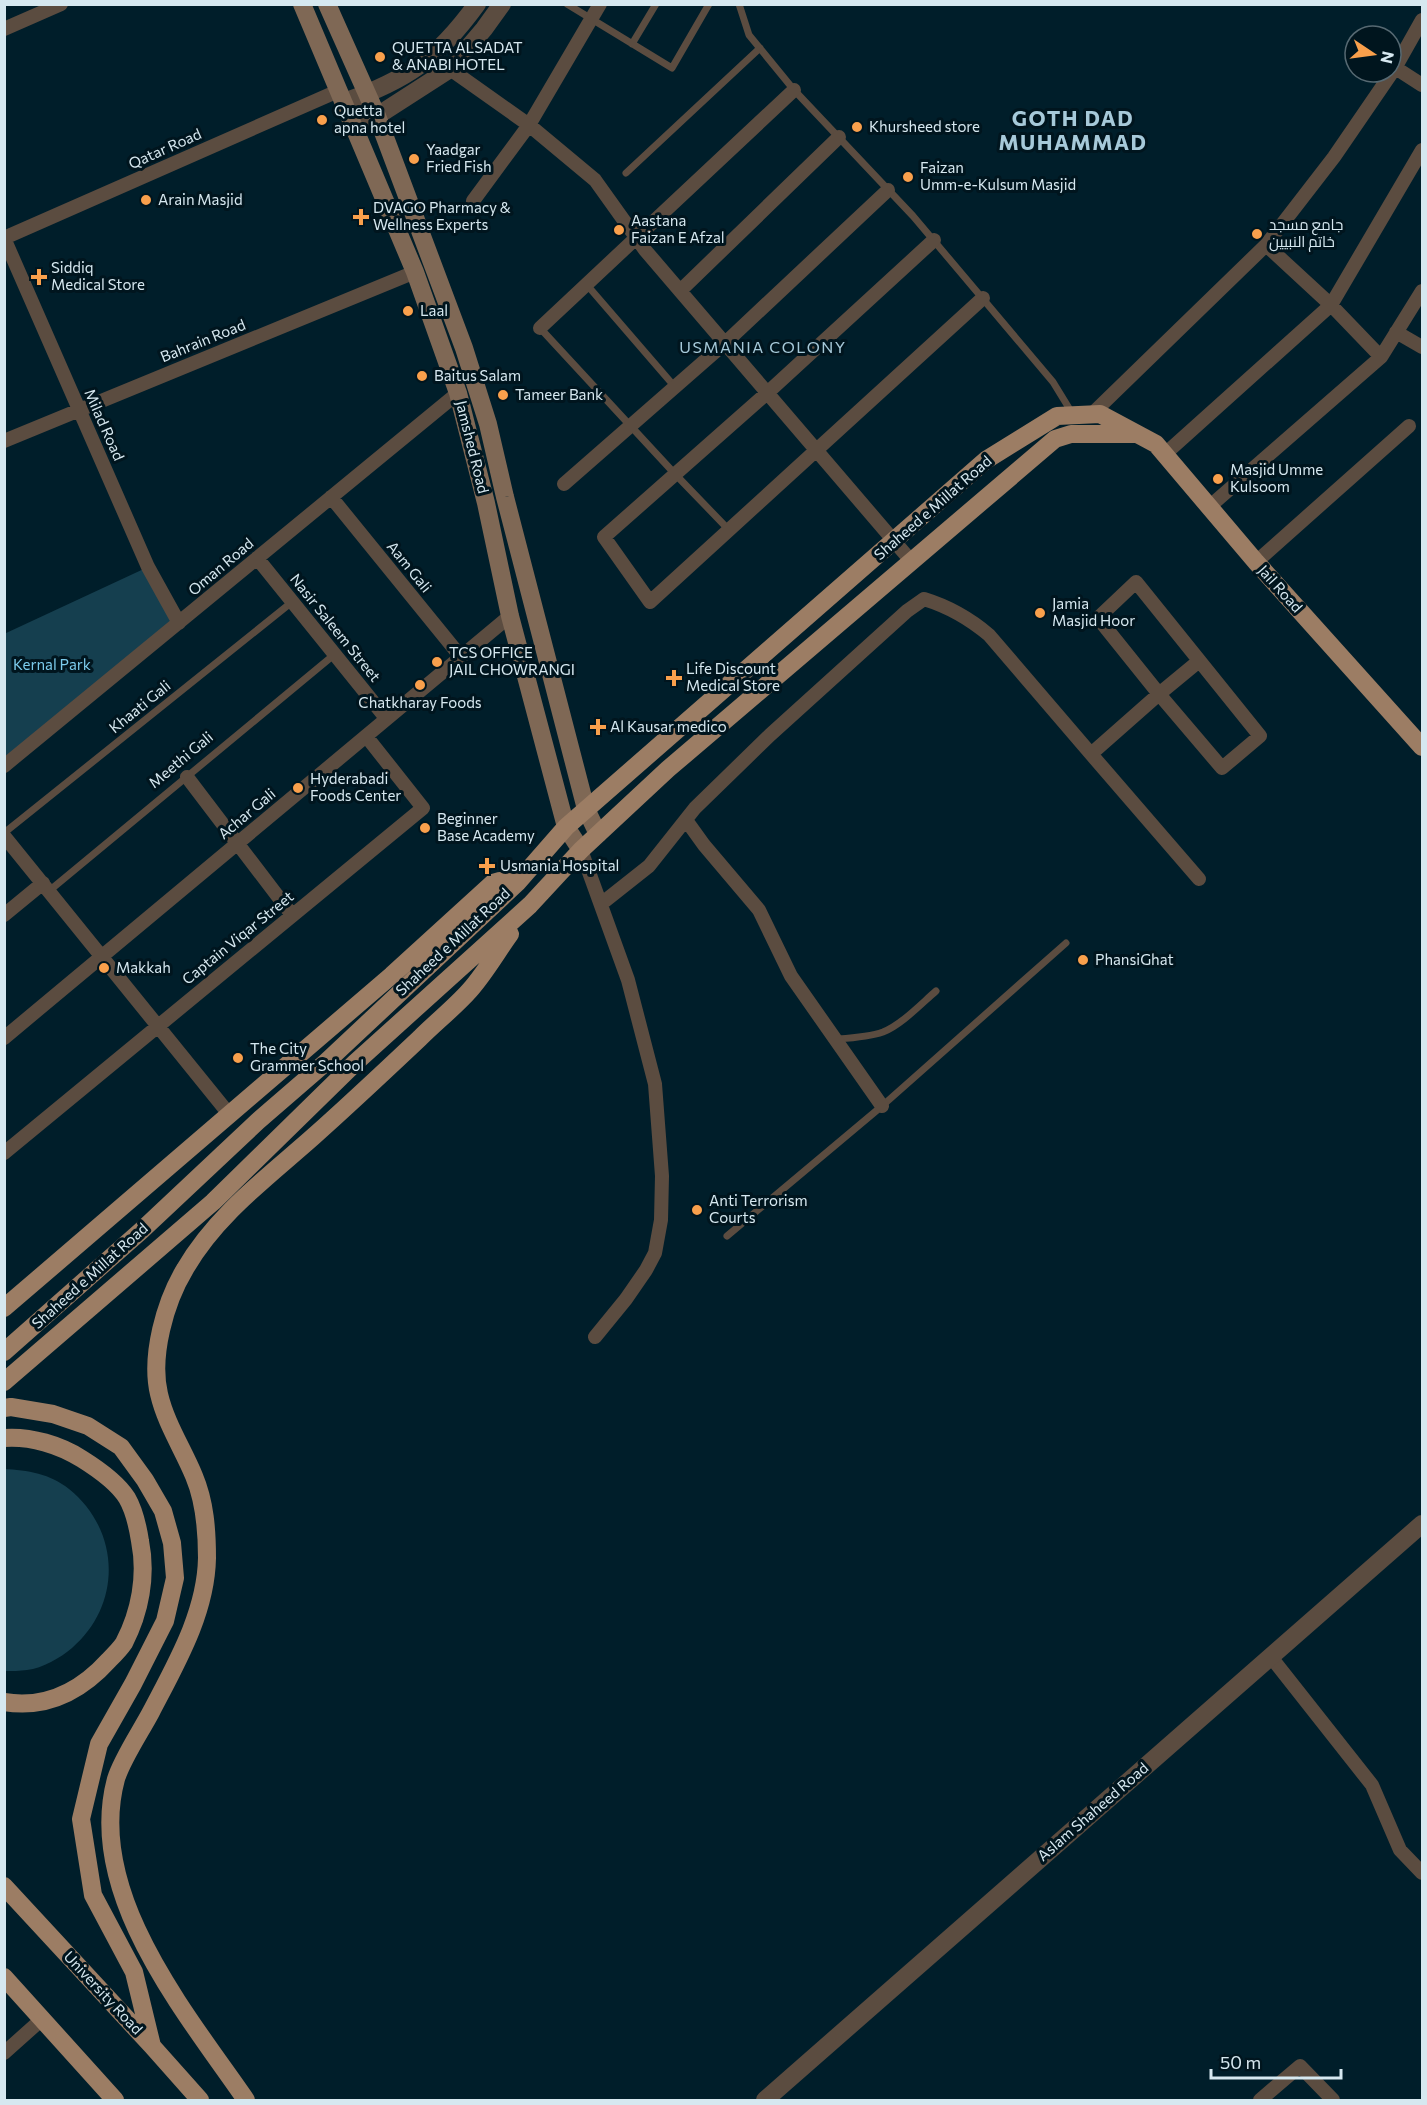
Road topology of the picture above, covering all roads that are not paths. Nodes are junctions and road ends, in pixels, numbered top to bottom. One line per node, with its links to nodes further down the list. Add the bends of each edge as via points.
1 (61, 4): 13 (street)
2 (302, 4): 23 (main road, Jamshed Road)
3 (327, 4): 22 (main road, Jamshed Road)
4 (477, 4): 22 (street, via 440,50 418,68)
5 (502, 4): 17 (street)
6 (567, 4): 11 (lane)
7 (600, 4): 11 (street)
8 (656, 4): 14 (lane)
9 (710, 4): 14 (lane, via 672,68)
10 (740, 4): 15 (lane, via 749,35)
11 (592, 19): 14 (lane); 26 (street)
12 (1422, 20): 16 (street)
13 (4, 29)
14 (632, 44)
15 (760, 48): 21 (lane); 29 (lane)
16 (1403, 50)
17 (450, 69): 24 (street); 26 (street)
18 (1403, 73): 20 (street)
19 (1381, 84): 35 (street, via 1334,157)
20 (1422, 85)
21 (794, 90): 27 (lane); 33 (street)
22 (367, 94): 23 (street); 24 (main road, Jamshed Road)
23 (341, 97): 25 (main road, Jamshed Road); 32 (street, Qatar Road)
24 (377, 116): 25 (street); 80 (main road, Jamshed Road, via 464,348 488,424)
25 (354, 125): 36 (main road, Jamshed Road)
26 (529, 125): 31 (street); 33 (street, via 595,180)
27 (838, 137): 30 (lane); 38 (street)
28 (1422, 150): 41 (street)
29 (626, 174)
30 (888, 190): 34 (lane); 44 (street)
31 (473, 201)
32 (5, 238): 50 (street, Milad Road)
33 (637, 239): 37 (street); 38 (street)
34 (933, 240): 40 (lane); 49 (street)
35 (1266, 245): 41 (street); 51 (street)
36 (415, 272): 48 (main road, Jamshed Road); 50 (street, Bahrain Road)
37 (587, 285): 42 (street); 47 (lane)
38 (680, 291): 44 (street)
39 (1422, 291): 43 (street)
40 (983, 298): 51 (lane); 56 (street)
41 (1331, 305): 46 (street); 57 (street)
42 (540, 328): 52 (lane)
43 (1396, 332): 45 (street); 46 (street)
44 (724, 344): 47 (street); 49 (street)
45 (1422, 347)
46 (1381, 357): 61 (street)
47 (675, 387): 52 (street)
48 (458, 393): 60 (street, Oman Road); 68 (main road, Jamshed Road)
49 (766, 394): 56 (street); 58 (street)
50 (80, 410): 55 (street, Bahrain Road); 69 (street, Milad Road, via 148,567)
51 (1083, 415): 54 (main road, via 1100,414); 63 (main road, Shaheed e Millat Road, via 1057,416 986,460)
52 (630, 426): 58 (lane); 59 (street)
53 (1409, 426): 66 (street)
54 (1137, 434): 57 (main road, Jail Road); 65 (main road, Shaheed e Millat Road, via 1071,434 1055,439)
55 (4, 441)
56 (816, 452): 62 (street); 63 (street)
57 (1165, 454): 61 (main road, Jail Road)
58 (675, 474): 62 (lane); 62 (street, via 604,537 650,602)
59 (564, 484)
60 (332, 497): 64 (street, Oman Road); 71 (street, Aam Gali)
61 (1209, 507): 66 (main road, Jail Road)
62 (730, 530)
63 (893, 541): 65 (street); 80 (main road, Shaheed e Millat Road)
64 (257, 558): 67 (street, Nasir Saleem Street); 69 (street, Oman Road)
65 (912, 562): 82 (main road, Shaheed e Millat Road, via 668,769)
66 (1256, 562): 76 (main road, Jail Road)
67 (292, 602): 70 (street, Nasir Saleem Street); 83 (lane, Khaati Gali)
68 (510, 616): 71 (street, Achar Gali); 84 (main road, Jamshed Road)
69 (179, 623): 78 (street, Oman Road)
70 (335, 654): 74 (street, Nasir Saleem Street); 79 (lane, Meethi Gali)
71 (461, 657): 74 (street, Achar Gali)
72 (1199, 661): 73 (street); 73 (street, via 1260,736 1222,768); 73 (street, via 1136,582 1098,618)
73 (1158, 694): 77 (street)
74 (386, 718): 75 (street, Achar Gali)
75 (366, 736): 85 (street, Achar Gali); 92 (street, Captain Viqar Street, via 423,808)
76 (1422, 747)
77 (1091, 754): 81 (street, via 989,635 972,620 924,599 770,735); 86 (street)
78 (5, 763)
79 (187, 777): 85 (street); 88 (lane, Meethi Gali)
80 (586, 809): 82 (main road, Jamshed Road); 84 (main road, Shaheed e Millat Road)
81 (686, 819): 89 (street, via 649,866); 98 (street, via 759,910 791,976)
82 (598, 834): 84 (main road, Shaheed e Millat Road)
83 (4, 835): 88 (street)
84 (573, 838): 87 (main road, Shaheed e Millat Road); 89 (street); 90 (main road)
85 (238, 843): 92 (street); 94 (street, Achar Gali)
86 (1199, 879)
87 (517, 883): 100 (main road, via 493,883); 105 (main road, Shaheed e Millat Road)
88 (46, 887): 91 (street, Meethi Gali); 94 (street)
89 (601, 904): 104 (street, via 628,980 655,1084 662,1176 655,1253)
90 (530, 905): 106 (main road, via 356,1063 213,1202); 120 (main road, via 470,990 208,1233 183,1271 155,1357 158,1393 173,1435 195,1477 205,1514 207,1561 200,1606 180,1655 117,1776 109,1822 117,1878 140,1935 172,1992)
91 (4, 915)
92 (292, 915): 96 (street, Captain Viqar Street)
93 (1066, 943): 99 (lane)
94 (102, 957): 96 (street); 97 (street, Achar Gali)
95 (936, 991): 98 (lane, via 885,1032)
96 (158, 1025): 100 (street); 101 (street, Captain Viqar Street)
97 (4, 1038)
98 (834, 1039): 99 (street)
99 (882, 1106): 102 (lane)
100 (229, 1114): 103 (main road)
101 (5, 1150)
102 (727, 1236)
103 (4, 1308)
104 (595, 1337)
105 (4, 1352)
106 (4, 1382)
107 (4, 1408): 116 (main road, via 53,1414 88,1426 121,1447 163,1511 172,1543 175,1578 165,1621 99,1744 81,1819 93,1895 134,1972)
108 (4, 1438): 111 (main road, via 66,1449 94,1466 127,1498 144,1558 139,1604 123,1645 97,1674 67,1695 24,1705)
109 (1422, 1524): 110 (street, Aslam Shaheed Road)
110 (1271, 1657): 112 (street, via 1372,1785 1400,1850); 121 (street, Aslam Shaheed Road)
111 (4, 1702)
112 (1422, 1873)
113 (4, 1886): 116 (main road, University Road)
114 (4, 1977): 115 (main road)
115 (41, 2020): 117 (street); 118 (main road)
116 (152, 2046): 119 (main road, University Road)
117 (4, 2053)
118 (115, 2100)
119 (200, 2100)
120 (246, 2100)
121 (765, 2100)
122 (1260, 2100): 123 (street, via 1300,2066)
123 (1333, 2100)

